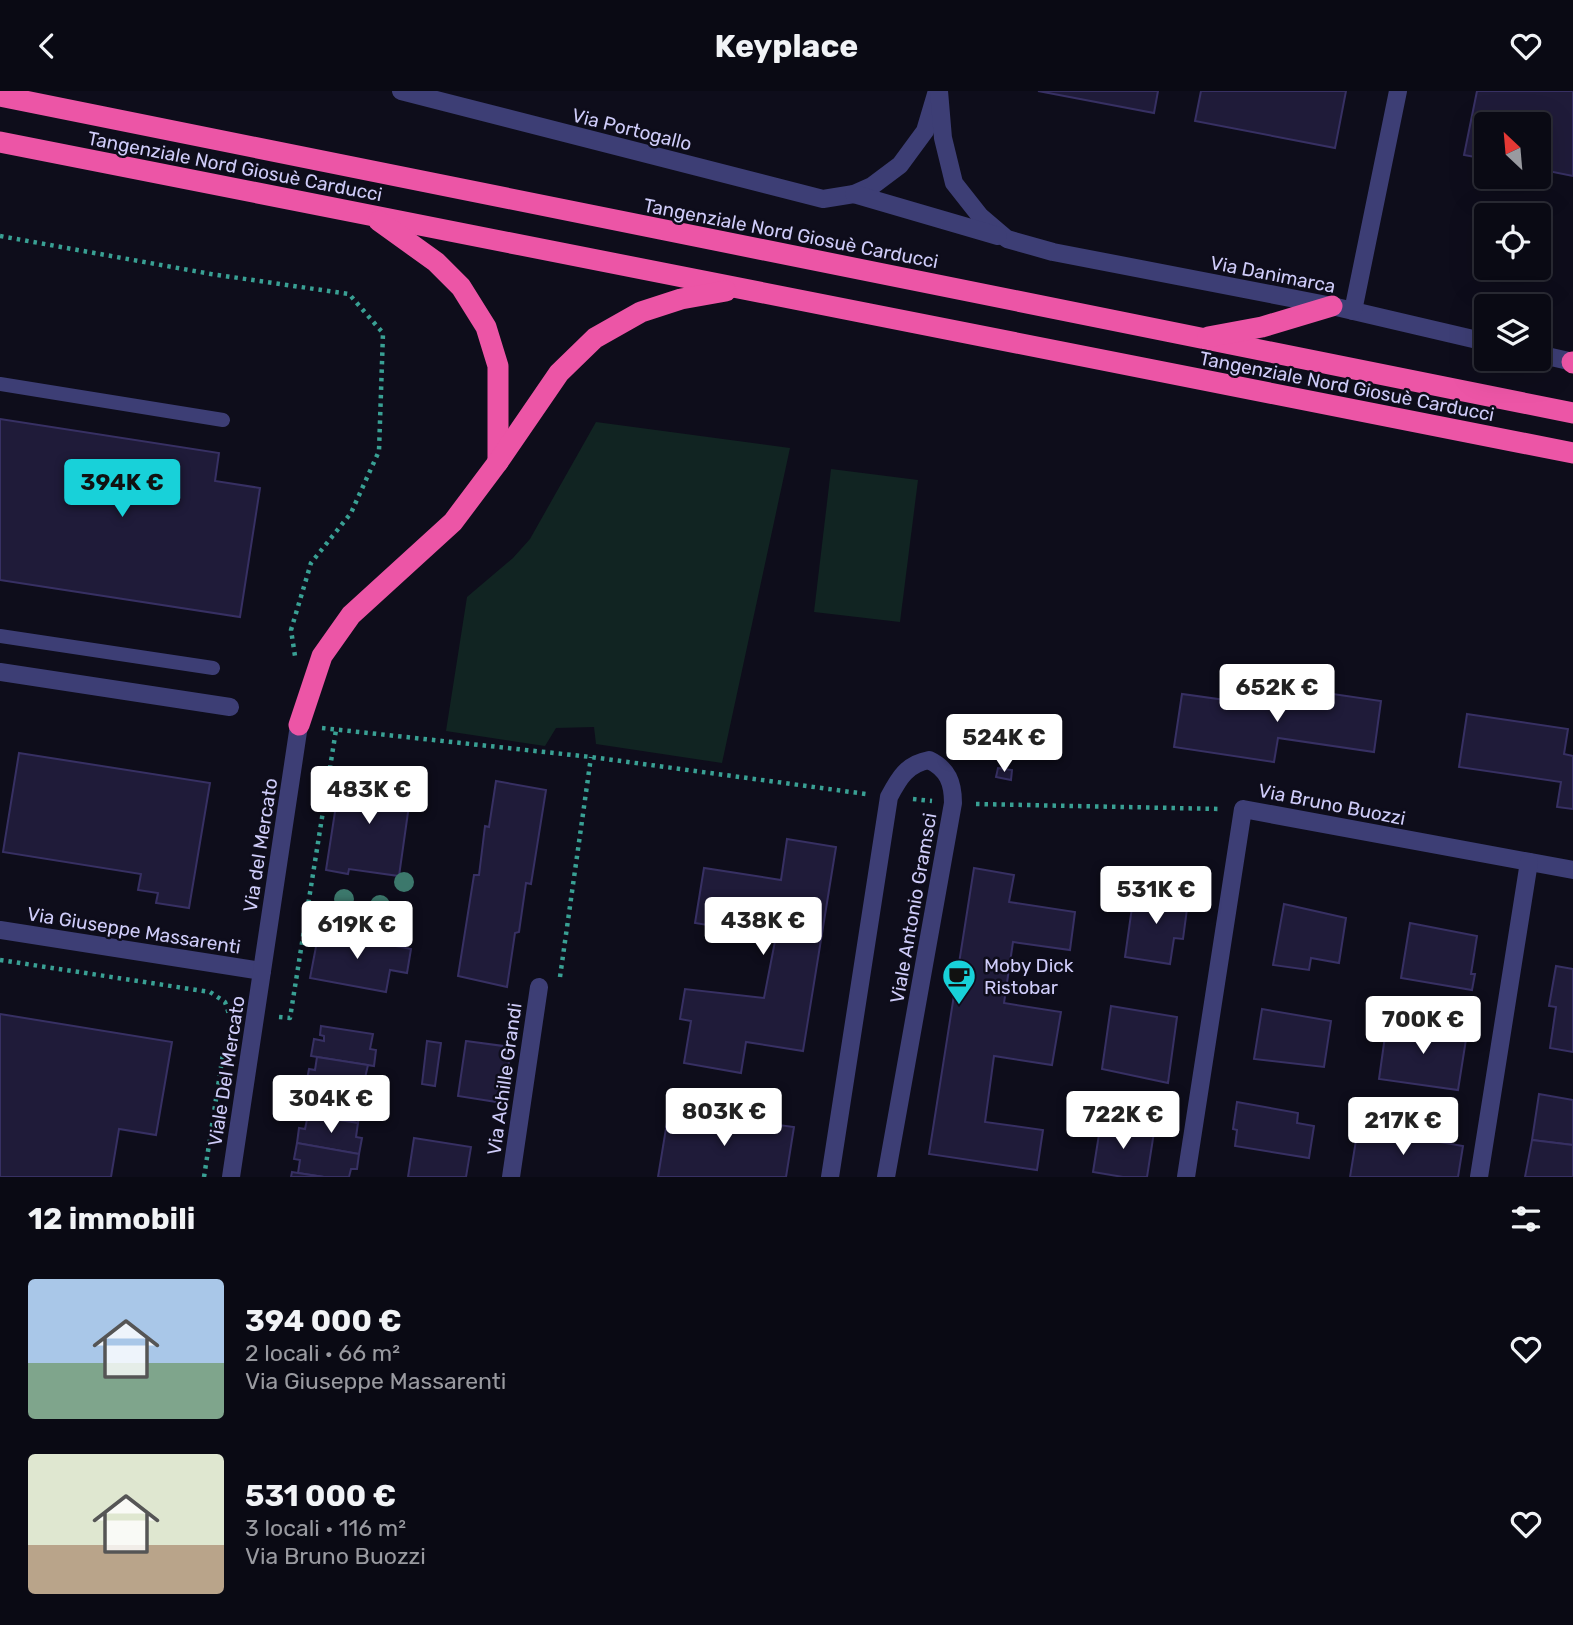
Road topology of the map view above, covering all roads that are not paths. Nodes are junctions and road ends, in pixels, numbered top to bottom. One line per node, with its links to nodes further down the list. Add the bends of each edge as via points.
1 (401, 91): 6 (street, Via Portogallo, via 823,199)
2 (938, 91): 6 (street, Via Danimarca, via 925,131 900,165); 8 (street, Via Danimarca, via 954,183 980,216)
3 (1398, 91): 11 (street, Via Danimarca)
4 (0, 96): 12 (highway, Tangenziale Nord Giosuè Carducci)
5 (0, 142): 7 (highway, Tangenziale Nord Giosuè Carducci)
6 (854, 194): 8 (street, Via Danimarca)
7 (371, 216): 9 (highway, Tangenziale Nord Giosuè Carducci); 20 (highway, via 436,262 461,287 486,327 498,366)
8 (1007, 239): 10 (street, Via Danimarca)
9 (739, 289): 19 (highway, Tangenziale Nord Giosuè Carducci); 20 (highway, via 681,299 641,312 595,338 559,373)
10 (1332, 306): 11 (street, Via Danimarca); 12 (highway, via 1262,327)
11 (1353, 311): 13 (street)
12 (1199, 339): 17 (highway, Tangenziale Nord Giosuè Carducci)
13 (1474, 339)
14 (1551, 357): 15 (street)
15 (1573, 362)
16 (0, 384): 18 (lane)
17 (1573, 413)
18 (223, 421)
19 (1573, 453)
20 (498, 463): 25 (highway, via 453,522 351,615 322,656)
21 (0, 636): 22 (lane)
22 (212, 669)
23 (0, 672): 24 (street)
24 (230, 707)
25 (299, 725): 29 (street, Via del Mercato)
26 (1529, 862): 27 (street, Via Bruno Buozzi); 35 (street, Via Bruno Buozzi, via 1243,809); 36 (street)
27 (1573, 870)
28 (0, 930): 29 (street, Via Giuseppe Massarenti)
29 (262, 971): 31 (street, Viale Del Mercato)
30 (539, 987): 32 (street, Via Achille Grandi)
31 (231, 1177)
32 (511, 1177)
33 (830, 1177): 34 (street, Viale Antonio Gramsci, via 889,797 900,775 917,762 929,760 944,769 953,803)
34 (886, 1177)
35 (1186, 1177)
36 (1479, 1177)

